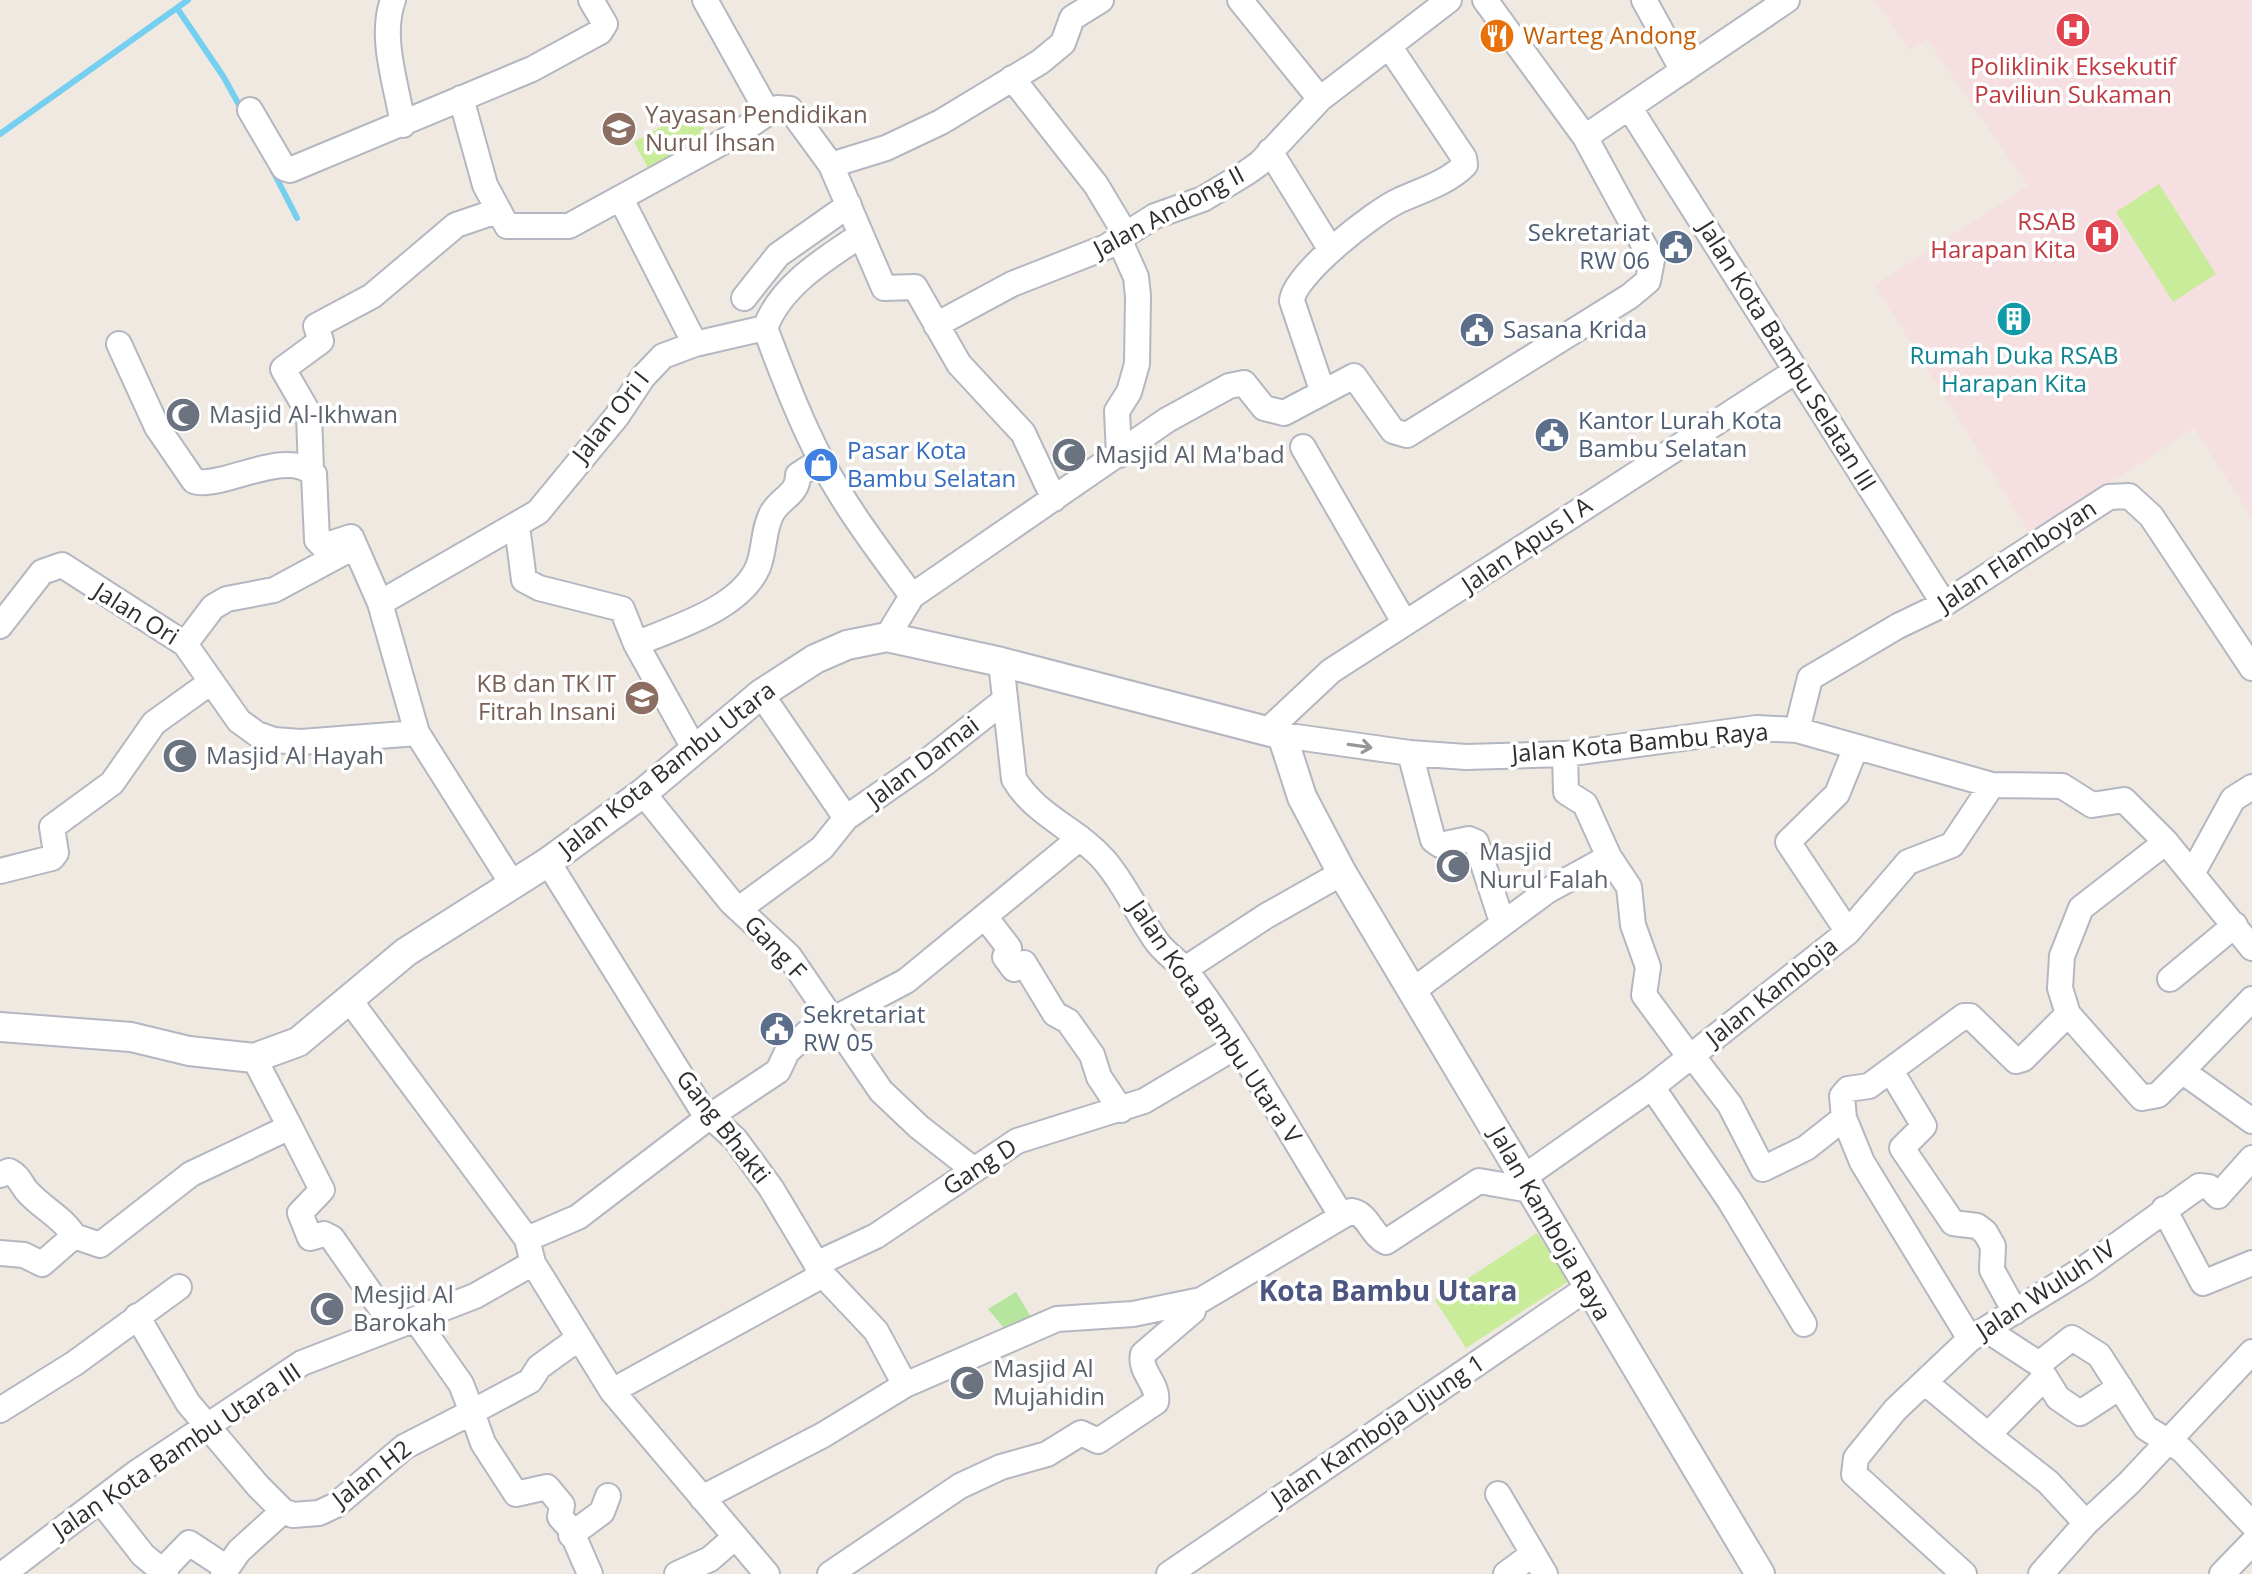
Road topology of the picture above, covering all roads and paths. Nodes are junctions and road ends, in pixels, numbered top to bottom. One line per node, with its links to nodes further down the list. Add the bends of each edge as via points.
1 (393, 0): 18 (street, via 388,43)
2 (591, 0): 13 (street, via 604,29 532,69)
3 (705, 0): 17 (street)
4 (1101, 0): 12 (street, via 1072,18 1055,51)
5 (1240, 0): 14 (street)
6 (1449, 0): 10 (street, Jalan Andong II)
7 (1485, 0): 19 (street)
8 (1644, 0): 11 (street)
9 (1787, 0): 11 (street)
10 (1389, 46): 14 (street, Jalan Andong II); 27 (street, via 1465,165 1418,195 1401,199)
11 (1683, 71): 15 (street)
12 (1012, 78): 21 (street, via 941,122 886,148); 26 (street, via 1096,185)
13 (461, 98): 18 (street); 24 (street)
14 (1320, 99): 20 (street, Jalan Andong II)
15 (1629, 107): 19 (street); 33 (street, Jalan Kota Bambu Selatan III)
16 (250, 110): 18 (street, via 286,170)
17 (768, 113): 21 (street, via 790,109); 22 (street)
18 (403, 125)
19 (1585, 137): 34 (street, via 1652,260 1648,281 1407,435 1393,431 1354,376)
20 (1270, 151): 26 (street, Jalan Andong II, via 1203,199 1155,216); 27 (street)
21 (831, 165): 23 (street)
22 (621, 199): 24 (street, via 564,227 507,226); 32 (street)
23 (849, 205): 25 (street); 28 (street, via 778,255)
24 (497, 211): 38 (street, via 456,225 372,296 316,326 321,341 283,369 309,414)
25 (861, 235): 29 (street, via 884,288 912,285); 30 (street, via 816,265 787,293)
26 (1122, 237): 29 (street, Jalan Andong II, via 1012,284); 36 (street, via 1138,296 1137,364 1117,411)
27 (1331, 250): 34 (street, via 1292,295)
28 (744, 298)
29 (936, 325): 39 (street, via 966,374 1023,433)
30 (765, 328): 32 (street, Jalan Ori I); 37 (street)
31 (119, 344): 38 (street, via 157,427 194,481 260,467)
32 (695, 344): 40 (street, Jalan Ori I, via 653,364 548,502)
33 (1796, 371): 44 (street, Jalan Kota Bambu Selatan III); 45 (street, Jalan Apus I A)
34 (1322, 390): 36 (street, via 1284,413 1264,408 1244,383 1229,386 1167,420)
35 (1303, 447): 45 (street)
36 (1119, 455): 39 (street)
37 (821, 460): 42 (street); 49 (street, via 798,475 794,493 771,514 760,564 750,583 701,614)
38 (311, 470): 41 (street, via 319,545 345,536)
39 (1054, 499): 42 (street)
40 (517, 526): 43 (street, Jalan Ori I); 49 (street, via 524,580 615,605 628,619)
41 (356, 546): 43 (street); 48 (street, via 274,590 213,607)
42 (912, 596): 47 (street)
43 (380, 603): 56 (street)
44 (1944, 604): 51 (street, Jalan Flamboyan, via 2109,497 2129,496 2151,516); 55 (street, Jalan Flamboyan, via 1810,678)
45 (1404, 622): 57 (street, Jalan Apus I A, via 1331,671)
46 (0, 626): 48 (street, Jalan Ori, via 42,572 57,564)
47 (887, 637): 50 (street, Jalan Kota Bambu Utara); 53 (street, Jalan Kota Bambu Utara, via 847,645 815,659)
48 (185, 644): 52 (street, Jalan Ori)
49 (636, 644): 59 (street)
50 (1001, 662): 54 (street, Jalan Kota Bambu Utara V); 57 (street, Jalan Kota Bambu Utara)
51 (2252, 668)
52 (211, 682): 56 (street, Jalan Ori, via 239,721 274,740); 70 (street, via 154,723 112,783 52,827 55,856)
53 (761, 694): 59 (street, Jalan Kota Bambu Utara); 65 (street, Jalan Damai)
54 (1005, 700): 65 (street, Jalan Damai); 66 (street, Jalan Kota Bambu Utara V, via 1014,779 1031,804)
55 (1797, 730): 58 (street, Jalan Kota Bambu Raya); 61 (street, Jalan Kota Bambu Raya, via 1757,728)
56 (417, 733): 73 (street)
57 (1275, 733): 60 (street, Jalan Kota Bambu Raya, one-way to 60); 71 (street, Jalan Kamboja Raya)
58 (1856, 747): 62 (street, Jalan Kota Bambu Raya); 78 (street, via 1837,794 1788,842)
59 (695, 750): 64 (street, Jalan Kota Bambu Utara)
60 (1410, 753): 61 (street, Jalan Kota Bambu Raya); 76 (street, via 1433,840 1440,845 1476,842)
61 (1565, 754): 68 (street, via 1566,792 1585,804)
62 (1992, 785): 67 (street, Jalan Kota Bambu Raya, via 2062,786 2092,805 2124,800); 78 (street, Jalan Kamboja, via 1952,845 1908,862)
63 (2252, 787): 72 (street, via 2233,799)
64 (643, 793): 69 (street, Jalan Kota Bambu Utara); 74 (street, Gang F)
65 (846, 818): 74 (street, via 822,848)
66 (1080, 838): 75 (street); 80 (street, Jalan Kota Bambu Utara V, via 1131,897 1165,953)
67 (2166, 842): 72 (street); 85 (street, via 2081,908 2062,956 2060,988)
68 (1609, 857): 76 (street); 89 (street, via 1629,887 1633,925 1648,967 1644,995)
69 (548, 862): 73 (street, Jalan Kota Bambu Utara); 95 (street, Gang Bhakti)
70 (0, 871)
71 (1342, 873): 80 (street); 82 (street, Jalan Kamboja Raya)
72 (2192, 874): 77 (street)
73 (513, 885): 84 (street, Jalan Kota Bambu Utara, via 406,952)
74 (739, 909): 86 (street, Gang F, via 789,956)
75 (986, 918): 86 (street, via 906,981); 94 (street, via 1009,948 1005,957 1010,964 1014,969 1024,963 1055,1014 1075,1030)
76 (1502, 922): 82 (street)
77 (2235, 925): 79 (street); 81 (street)
78 (1848, 932): 89 (street, Jalan Kamboja)
79 (2252, 948)
80 (1185, 969): 88 (street, Jalan Kota Bambu Utara V)
81 (2170, 979)
82 (1411, 992): 102 (street, Jalan Kamboja Raya)
83 (2252, 999): 92 (street)
84 (351, 1002): 90 (street, Jalan Kota Bambu Utara, via 298,1042); 106 (street)
85 (2068, 1014): 91 (street, via 2016,1061 1964,1016); 92 (street, via 2142,1098 2158,1095)
86 (832, 1022): 95 (street, via 799,1039 778,1071); 100 (street, Gang F, via 863,1068 905,1115)
87 (0, 1027): 90 (street, Jalan Kota Bambu Utara, via 131,1037 189,1051)
88 (1237, 1046): 94 (street, Gang D, via 1162,1093); 104 (street, Jalan Kota Bambu Utara V)
89 (1690, 1055): 93 (street, Jalan Kamboja); 96 (street, via 1730,1105 1763,1169 1806,1148)
90 (254, 1058): 98 (street)
91 (1891, 1071): 96 (street, via 1869,1086 1844,1092); 114 (street, via 1924,1126 1902,1148 1953,1223 1985,1232 1993,1246 1992,1270)
92 (2182, 1071): 97 (street)
93 (1652, 1087): 102 (street, Jalan Kamboja); 117 (street, via 1730,1201)
94 (1121, 1110): 100 (street, Gang D, via 1029,1136)
95 (709, 1117): 106 (street, via 578,1217); 110 (street, Gang Bhakti, via 735,1139 771,1188)
96 (1844, 1118): 118 (street, via 1862,1162)
97 (2252, 1121)
98 (290, 1127): 105 (street, via 191,1174 100,1245); 116 (street, via 322,1190 300,1213 310,1238 328,1234)
99 (2252, 1158): 103 (street, Jalan Wuluh IV, via 2213,1191 2199,1186)
100 (974, 1170): 110 (street, Gang D)
101 (0, 1175): 105 (street, via 15,1174)
102 (1527, 1184): 104 (street, via 1479,1181 1386,1242 1356,1211); 112 (street, Jalan Kamboja Raya)
103 (2164, 1209): 109 (street, via 2203,1283); 114 (street, Jalan Wuluh IV)
104 (1341, 1215): 123 (street, via 1201,1300 1133,1314 1057,1319)
105 (74, 1236): 107 (street, via 42,1264 24,1255)
106 (527, 1239): 108 (street)
107 (0, 1253)
108 (533, 1263): 116 (street, Jalan Kota Bambu Utara III, via 475,1296); 119 (street)
109 (2252, 1263)
110 (820, 1270): 123 (street, Gang Bhakti, via 876,1331); 125 (street, Gang D)
111 (179, 1287): 115 (street)
112 (1586, 1289): 149 (street, Jalan Kamboja Ujung 1); 151 (street, Jalan Kamboja Raya)
113 (1193, 1311): 148 (street, via 1143,1354 1141,1366 1157,1394 1156,1402 1137,1417 1098,1441 1081,1433 1047,1454 975,1478)
114 (2015, 1312): 118 (street, Jalan Wuluh IV)
115 (137, 1316): 126 (street); 128 (street)
116 (405, 1323): 127 (street, via 461,1384); 128 (street, Jalan Kota Bambu Utara III, via 302,1363)
117 (1804, 1324)
118 (1978, 1335): 121 (street); 122 (street, Jalan Wuluh IV)
119 (579, 1338): 125 (street); 127 (street, Jalan H2, via 539,1367 530,1381)
120 (2252, 1352): 130 (street)
121 (2042, 1371): 124 (street, via 2058,1398 2080,1413); 124 (street, via 2075,1338 2099,1355); 129 (street)
122 (1927, 1384): 129 (street); 152 (street, Jalan Wuluh IV, via 1895,1410 1856,1458 1854,1474)
123 (905, 1385): 133 (street)
124 (2120, 1387): 130 (street, via 2146,1428)
125 (612, 1391): 133 (street)
126 (0, 1410)
127 (472, 1412): 135 (street, Jalan H2, via 404,1447 336,1505 307,1516); 138 (street, via 483,1443 511,1489 518,1495 547,1487 562,1505 560,1517)
128 (206, 1426): 134 (street, Jalan Kota Bambu Utara III); 135 (street)
129 (1988, 1435): 136 (street, via 2048,1482)
130 (2170, 1441): 136 (street); 137 (street)
131 (1498, 1494): 141 (street)
132 (608, 1496): 138 (street, via 602,1512)
133 (702, 1498): 139 (street)
134 (100, 1500): 143 (street, via 143,1555); 144 (street, Jalan Kota Bambu Utara III)
135 (283, 1511): 142 (street)
136 (2086, 1523): 153 (street)
137 (2252, 1524)
138 (571, 1535): 145 (street)
139 (734, 1538): 146 (street, via 710,1559); 147 (street)
140 (2252, 1543): 154 (street)
141 (1539, 1564): 150 (street)
142 (225, 1571): 143 (street, via 189,1543)
143 (164, 1572)
144 (3, 1574)
145 (590, 1574)
146 (677, 1574)
147 (767, 1574)
148 (830, 1574)
149 (1169, 1574)
150 (1506, 1574)
151 (1760, 1574)
152 (1964, 1574)
153 (2041, 1574)
154 (2222, 1574)

